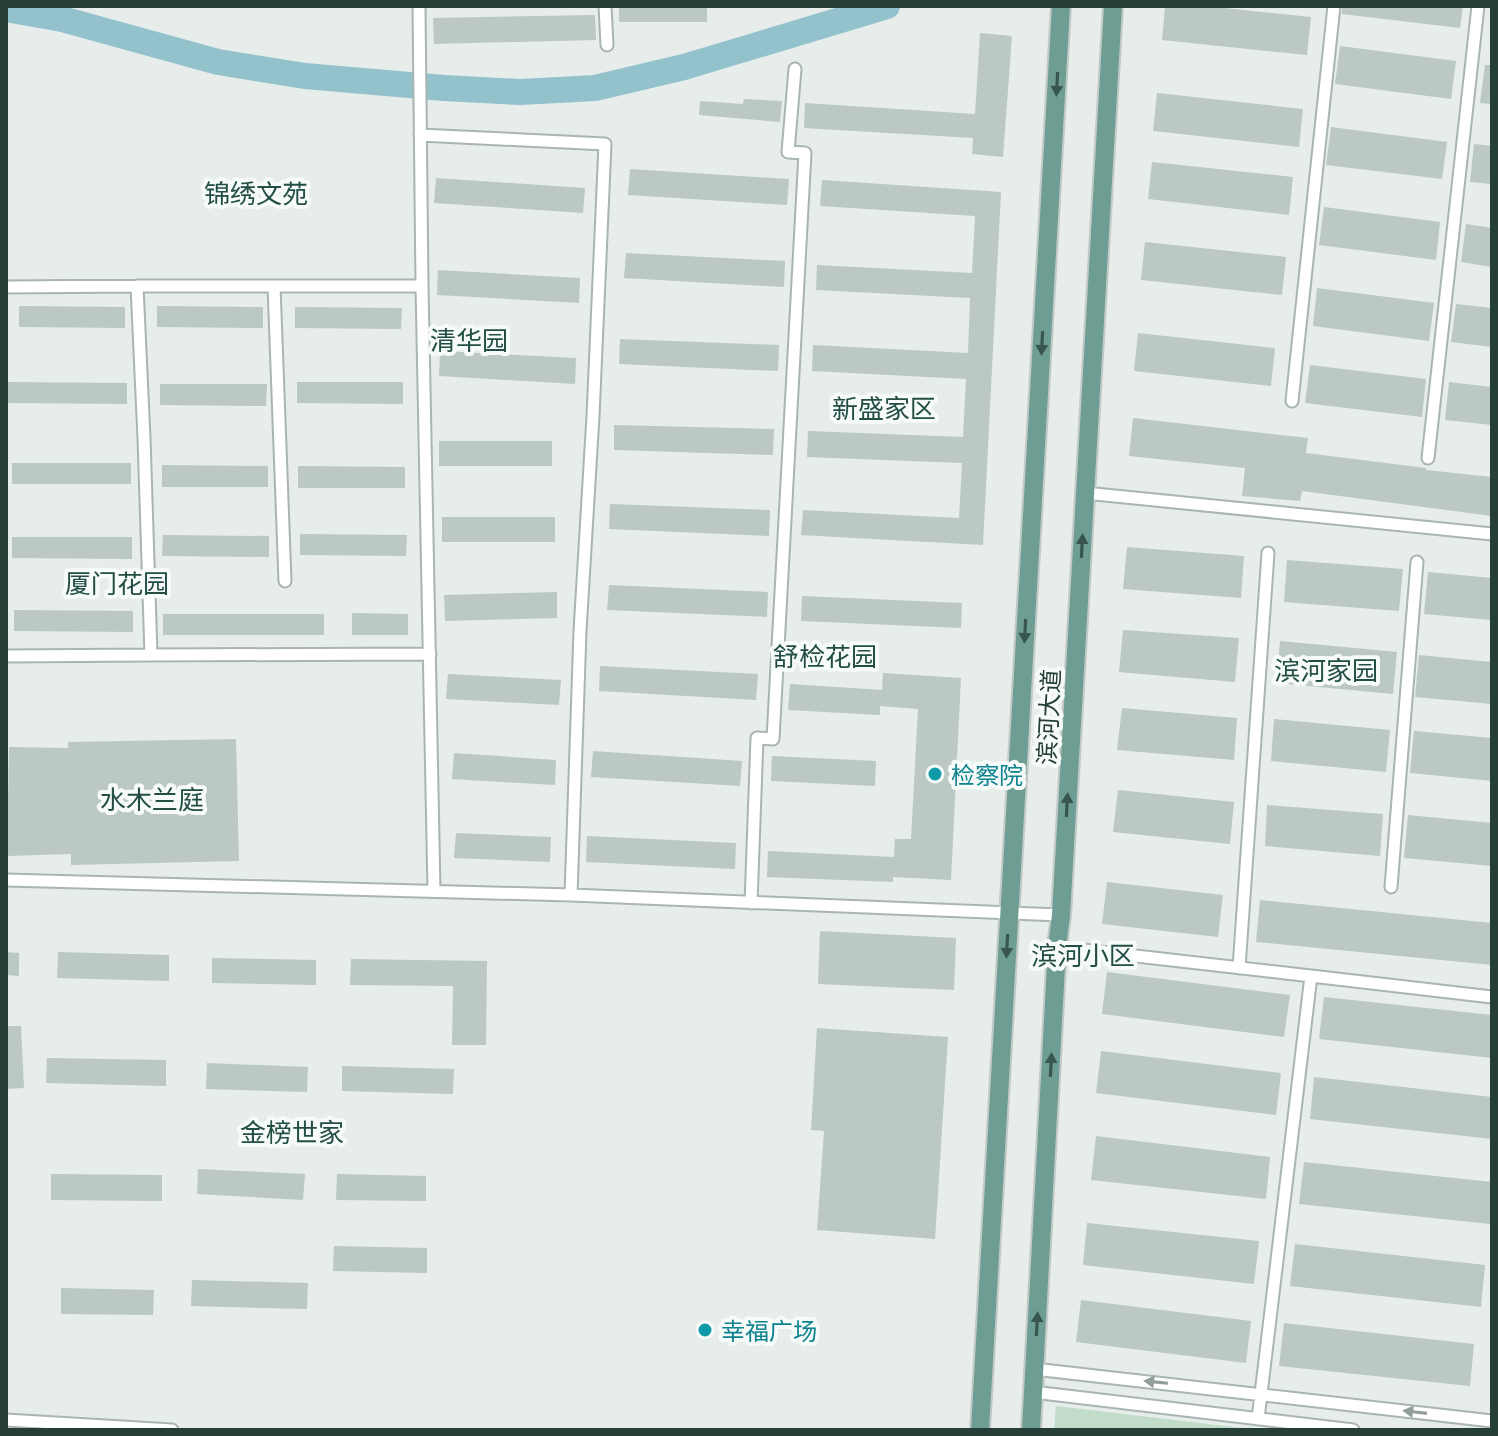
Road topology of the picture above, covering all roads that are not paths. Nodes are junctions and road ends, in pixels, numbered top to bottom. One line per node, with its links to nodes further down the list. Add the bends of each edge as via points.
1 (419, 6): 9 (street)
2 (605, 6): 7 (street)
3 (1061, 6): 29 (main road, 滨河大道, one-way to 29)
4 (1113, 6): 16 (main road, 滨河大道)
5 (1334, 6): 14 (street)
6 (1478, 6): 15 (street)
7 (607, 45)
8 (795, 69): 28 (street, via 788,152 805,153 773,739 757,738)
9 (420, 135): 12 (street); 27 (street, via 605,144)
10 (137, 286): 11 (street); 13 (street); 22 (street)
11 (274, 286): 12 (street); 20 (street)
12 (422, 286): 21 (street)
13 (6, 287)
14 (1292, 401)
15 (1428, 458)
16 (1085, 493): 17 (street); 30 (main road, 滨河大道, one-way to 16)
17 (1492, 534)
18 (1268, 553): 32 (street)
19 (1417, 562): 25 (street)
20 (285, 581)
21 (430, 654): 22 (street); 26 (street)
22 (151, 655): 23 (street)
23 (6, 656)
24 (6, 880): 26 (street)
25 (1391, 887)
26 (434, 891): 27 (street)
27 (571, 895): 28 (street)
28 (751, 903): 29 (street)
29 (1009, 913): 30 (street); 42 (main road, 滨河大道, one-way to 42)
30 (1061, 915): 31 (main road, 滨河大道)
31 (1057, 947): 32 (street); 35 (main road, 滨河大道, one-way to 31)
32 (1239, 968): 33 (street)
33 (1311, 976): 34 (street); 37 (street)
34 (1492, 997)
35 (1034, 1369): 36 (main road, 滨河大道); 37 (street, one-way to 35)
36 (1033, 1392): 38 (street); 43 (main road, 滨河大道)
37 (1260, 1394): 38 (street); 40 (street, one-way to 37)
38 (1258, 1419): 44 (street)
39 (6, 1420): 41 (street)
40 (1492, 1421)
41 (172, 1430)
42 (980, 1430)
43 (1031, 1430)
44 (1353, 1430)

